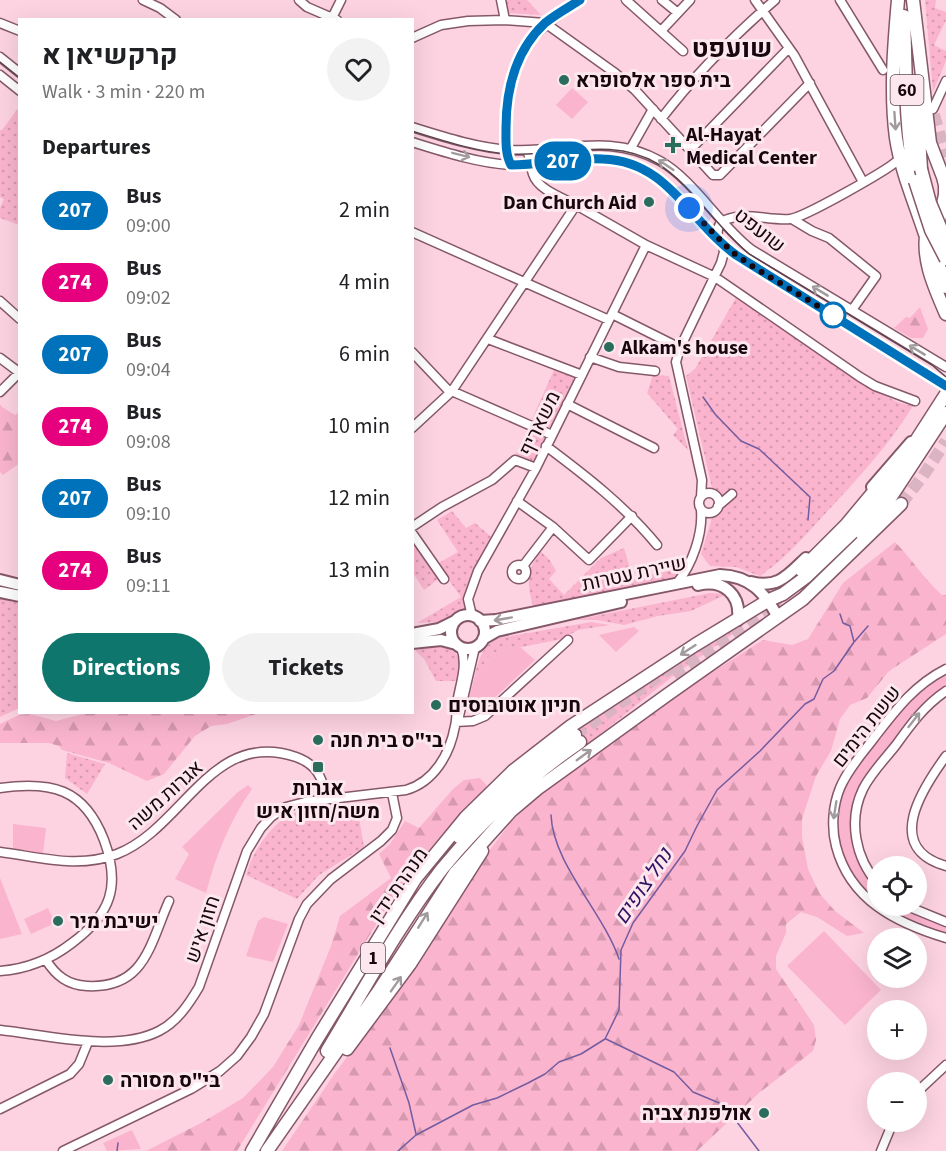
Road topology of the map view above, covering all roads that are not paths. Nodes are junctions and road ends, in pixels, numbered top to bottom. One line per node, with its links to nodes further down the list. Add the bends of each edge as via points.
1 (143, 0): 17 (street)
2 (299, 0): 18 (street)
3 (341, 0): 19 (street)
4 (501, 0): 20 (street)
5 (580, 0): 22 (street)
6 (626, 0): 24 (street)
7 (662, 0): 16 (street)
8 (690, 0): 16 (street)
9 (755, 0): 15 (street)
10 (775, 0): 15 (street)
11 (840, 0): 29 (street)
12 (898, 0): 59 (highway, one-way to 59, via 894,56 897,139)
13 (903, 0): 49 (highway, 60, via 911,154)
14 (912, 0): 49 (highway, 60); 51 (highway, via 930,143)
15 (762, 11): 26 (street); 37 (street, via 689,83)
16 (678, 13): 24 (street)
17 (173, 18)
18 (331, 18)
19 (333, 18)
20 (505, 20): 22 (street); 25 (street, via 452,22)
21 (0, 23): 23 (street)
22 (545, 23): 35 (street, via 615,73); 39 (street, via 514,69); 45 (street, via 527,53 515,85 512,136 514,145)
23 (18, 30)
24 (661, 31): 27 (street)
25 (414, 37)
26 (789, 48): 33 (street); 43 (street)
27 (683, 51)
28 (0, 57): 30 (street)
29 (883, 69)
30 (18, 71)
31 (0, 75): 34 (street)
32 (946, 81): 36 (street)
33 (810, 83): 43 (street, via 720,175 713,175); 50 (street)
34 (18, 89)
35 (653, 109): 37 (street); 42 (street)
36 (933, 109)
37 (662, 119): 43 (street)
38 (414, 128): 41 (street, שועפט)
39 (506, 136): 41 (street); 44 (street)
40 (414, 143): 47 (street, שועפט, one-way to 47)
41 (495, 148): 44 (street, שועפט)
42 (631, 148): 45 (street, שועפט, via 593,144); 57 (street, שועפט, one-way to 42, via 671,168)
43 (691, 149)
44 (507, 150): 45 (street, שועפט); 47 (street)
45 (524, 151): 48 (street, via 530,156)
46 (897, 161): 50 (street)
47 (511, 165): 48 (street, שועפט)
48 (531, 165): 53 (street, via 538,184); 56 (street, שועפט, via 593,158 640,166 661,180)
49 (918, 175): 61 (highway, 60, bridge); 64 (highway, 60, bridge, via 931,230)
50 (863, 182): 54 (street)
51 (945, 184): 55 (highway)
52 (946, 204): 55 (highway)
53 (576, 205): 62 (street); 67 (street)
54 (792, 219): 57 (street, via 753,217); 70 (street, via 829,238 876,276)
55 (938, 221): 59 (highway); 68 (highway, via 936,254)
56 (705, 225): 57 (street); 60 (street, שועפט)
57 (722, 225): 60 (street); 70 (street, שועפט, one-way to 57, via 762,256)
58 (414, 233): 67 (street)
59 (926, 234): 71 (highway, via 925,256)
60 (721, 242): 63 (street, שועפט); 65 (street)
61 (946, 242)
62 (646, 245): 66 (street); 73 (street, משאריף)
63 (736, 255): 65 (street); 84 (street, שועפט)
64 (946, 260)
65 (721, 263): 66 (street)
66 (715, 278): 75 (street); 88 (street, via 848,370 875,386)
67 (525, 282): 73 (street); 74 (street)
68 (946, 287)
69 (0, 301): 72 (street)
70 (852, 310): 79 (street, שועפט, one-way to 70)
71 (946, 314)
72 (18, 317)
73 (610, 317): 75 (street); 77 (street, משאריף)
74 (488, 339): 83 (street); 85 (street)
75 (680, 348): 100 (street, via 676,369)
76 (414, 354): 85 (street)
77 (590, 357): 80 (street, via 619,367); 83 (street, משאריף)
78 (0, 358): 81 (street)
79 (946, 367)
80 (655, 371)
81 (18, 372)
82 (18, 374): 86 (street)
83 (582, 375): 89 (street, משאריף)
84 (946, 386)
85 (452, 391): 93 (street); 94 (street)
86 (0, 392)
87 (946, 394): 91 (highway)
88 (915, 401)
89 (567, 404): 94 (street, משאריף); 96 (street)
90 (946, 413): 97 (highway)
91 (932, 417): 115 (main road, שיירת עטרות, via 799,565 773,584); 120 (highway, via 888,487 852,532 800,582)
92 (946, 425): 97 (highway)
93 (414, 426)
94 (552, 435): 95 (street, משאריף)
95 (546, 446): 98 (street, משאריף); 105 (street)
96 (654, 448)
97 (921, 452): 121 (highway, via 863,533)
98 (536, 468): 101 (street, משאריף); 106 (street, via 515,460 492,480)
99 (882, 483): 120 (highway, via 823,549)
100 (708, 495): 103 (street, via 718,500); 103 (street, via 732,493); 104 (street, via 699,504)
101 (517, 501): 107 (street); 122 (street, משאריף, via 471,585 468,599)
102 (901, 504): 121 (highway, via 813,591)
103 (718, 506): 104 (street, via 715,511)
104 (706, 512): 110 (street)
105 (632, 516): 107 (street, via 589,560); 109 (street)
106 (414, 526)
107 (553, 527): 111 (street)
108 (414, 536): 113 (street)
109 (657, 545)
110 (690, 561): 112 (street, via 693,569); 116 (street)
111 (524, 567)
112 (705, 576): 115 (main road, שיירת עטרות, via 727,575); 116 (main road, שיירת עטרות)
113 (444, 579)
114 (0, 580): 117 (main road)
115 (745, 580): 120 (main road)
116 (677, 583): 122 (main road, שיירת עטרות, one-way to 122, via 496,620)
117 (18, 584)
118 (0, 592): 119 (main road)
119 (18, 596)
120 (768, 600): 121 (main road); 123 (highway)
121 (778, 617): 153 (highway, one-way to 121, via 455,873 511,810)
122 (476, 618): 124 (main road, via 463,616); 128 (main road, via 484,629)
123 (738, 620): 128 (main road, שיירת עטרות, via 738,606 732,594 718,585 703,583 497,631); 155 (highway, one-way to 155, via 571,726 519,766 466,817 406,893)
124 (456, 621): 125 (main road); 129 (main road, via 451,635)
125 (414, 634)
126 (568, 640): 132 (street, via 485,716)
127 (414, 643): 129 (main road, via 441,640)
128 (479, 643): 129 (main road); 132 (street)
129 (459, 646): 132 (street, via 464,668)
130 (946, 669): 144 (street, ששת הימים, one-way to 144, via 901,703 850,770 837,798 833,828 841,862 863,896 893,918)
131 (946, 691): 140 (street, ששת הימים, one-way to 131, via 855,837 860,796 920,713)
132 (456, 722): 135 (street, חזון איש, via 433,775 416,787)
133 (946, 756): 139 (street, via 917,803 911,823 919,849 934,862)
134 (0, 788): 138 (street, via 51,787 74,797 93,816)
135 (392, 793): 136 (street, חזון איש); 154 (street, via 397,818 392,830 331,879 307,904 264,1014 237,1056 191,1089)
136 (325, 798): 138 (street, אגרות משה, via 320,776 309,763 274,752 246,753 219,768 143,839); 148 (street, חזון איש, via 286,807 261,828 242,865 204,974 180,1014 159,1031 145,1036)
137 (0, 852): 138 (street, אגרות משה, via 64,861)
138 (109, 856): 145 (street, via 113,883 101,917)
139 (946, 866)
140 (867, 868)
141 (169, 901): 145 (street, via 141,963 124,980 110,985 76,985 57,975)
142 (927, 914): 143 (street)
143 (946, 922)
144 (946, 938)
145 (46, 960): 146 (street)
146 (0, 970)
147 (0, 1030): 148 (street, חזון איש)
148 (88, 1042): 151 (street, via 70,1074)
149 (946, 1065): 150 (street)
150 (927, 1083)
151 (0, 1109)
152 (889, 1132): 156 (street)
153 (272, 1148): 155 (highway, מנהרת ידין / 1, via 395,937 436,878 499,807 577,739 536,765 493,801 435,865 400,914)
154 (63, 1151)
155 (253, 1151)
156 (881, 1151)

